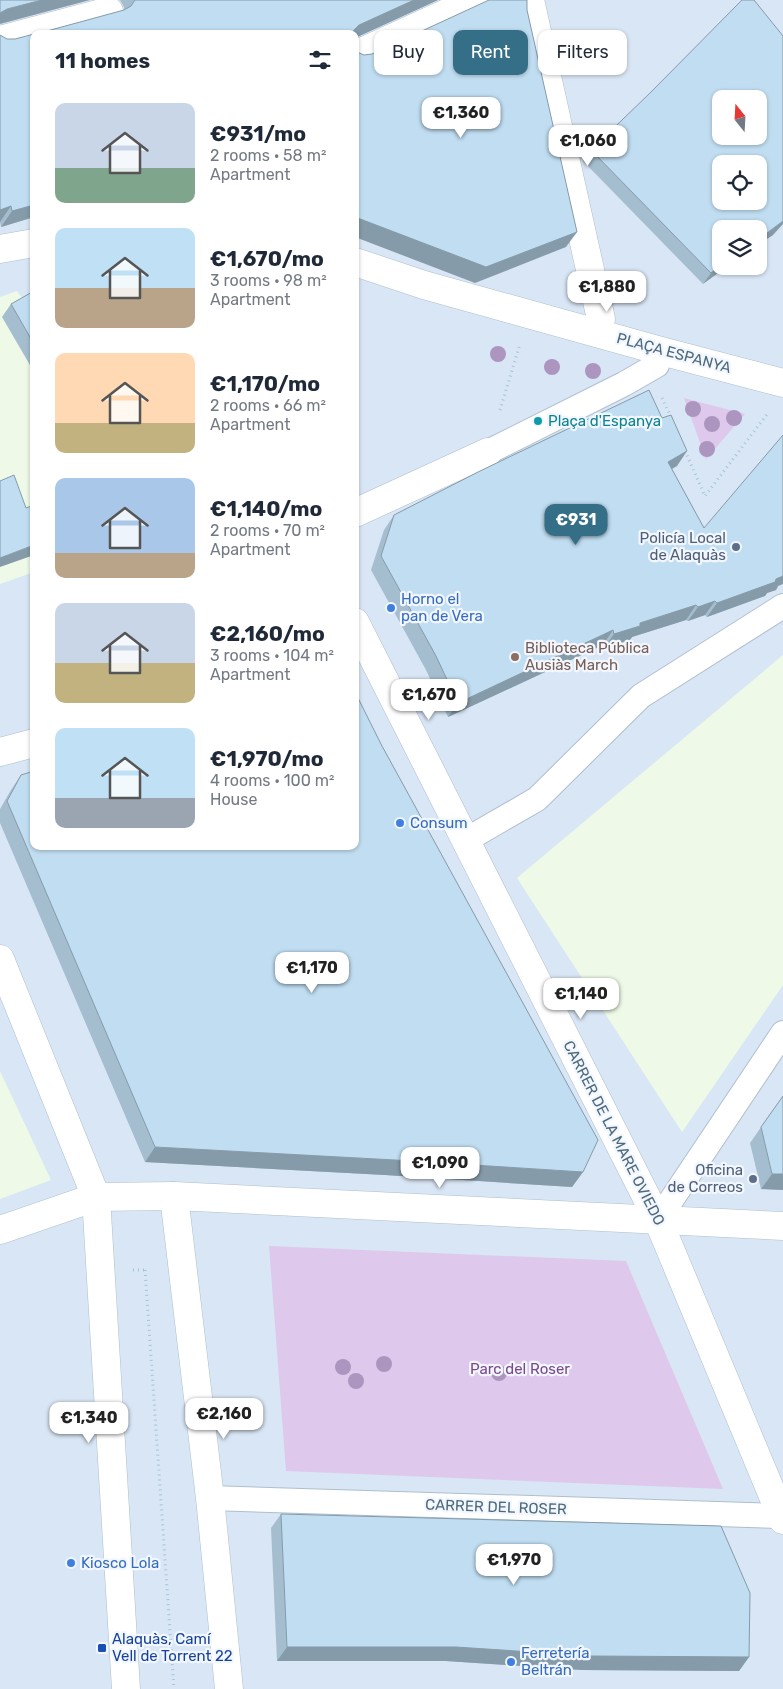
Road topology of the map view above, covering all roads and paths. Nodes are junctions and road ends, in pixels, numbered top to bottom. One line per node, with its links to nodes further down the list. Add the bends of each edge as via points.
1 (475, 0): 7 (street)
2 (530, 0): 11 (street, via 601,319)
3 (109, 11): 4 (street)
4 (38, 30)
5 (30, 32): 6 (street)
6 (0, 40)
7 (359, 54)
8 (30, 244): 9 (street)
9 (0, 249)
10 (359, 263): 11 (street, PLAÇA ESPANYA, via 424,285)
11 (597, 332): 14 (street, PLAÇA ESPANYA)
12 (520, 343): 18 (path)
13 (653, 367): 16 (path); 18 (street)
14 (782, 380)
15 (772, 408): 17 (path, via 705,496)
16 (674, 424)
17 (685, 451)
18 (488, 452): 19 (street)
19 (359, 511)
20 (783, 606): 25 (street, via 641,696 537,799)
21 (359, 640): 22 (street, CARRER DE LA MARE OVIEDO)
22 (362, 653): 25 (street, CARRER DE LA MARE OVIEDO)
23 (30, 744): 24 (street)
24 (0, 752)
25 (466, 840): 30 (street, CARRER DE LA MARE OVIEDO)
26 (0, 959): 29 (street)
27 (783, 1033): 30 (street)
28 (174, 1196): 29 (street); 30 (street); 33 (street)
29 (96, 1197): 32 (street); 35 (street)
30 (658, 1220): 31 (street); 37 (street, CARRER DE LA MARE OVIEDO)
31 (783, 1226)
32 (0, 1230)
33 (182, 1268): 34 (path); 36 (street)
34 (145, 1270): 35 (path); 39 (path)
35 (100, 1272): 38 (street)
36 (210, 1498): 37 (street, CARRER DEL ROSER); 40 (street)
37 (783, 1518)
38 (126, 1689)
39 (174, 1689)
40 (229, 1689)

